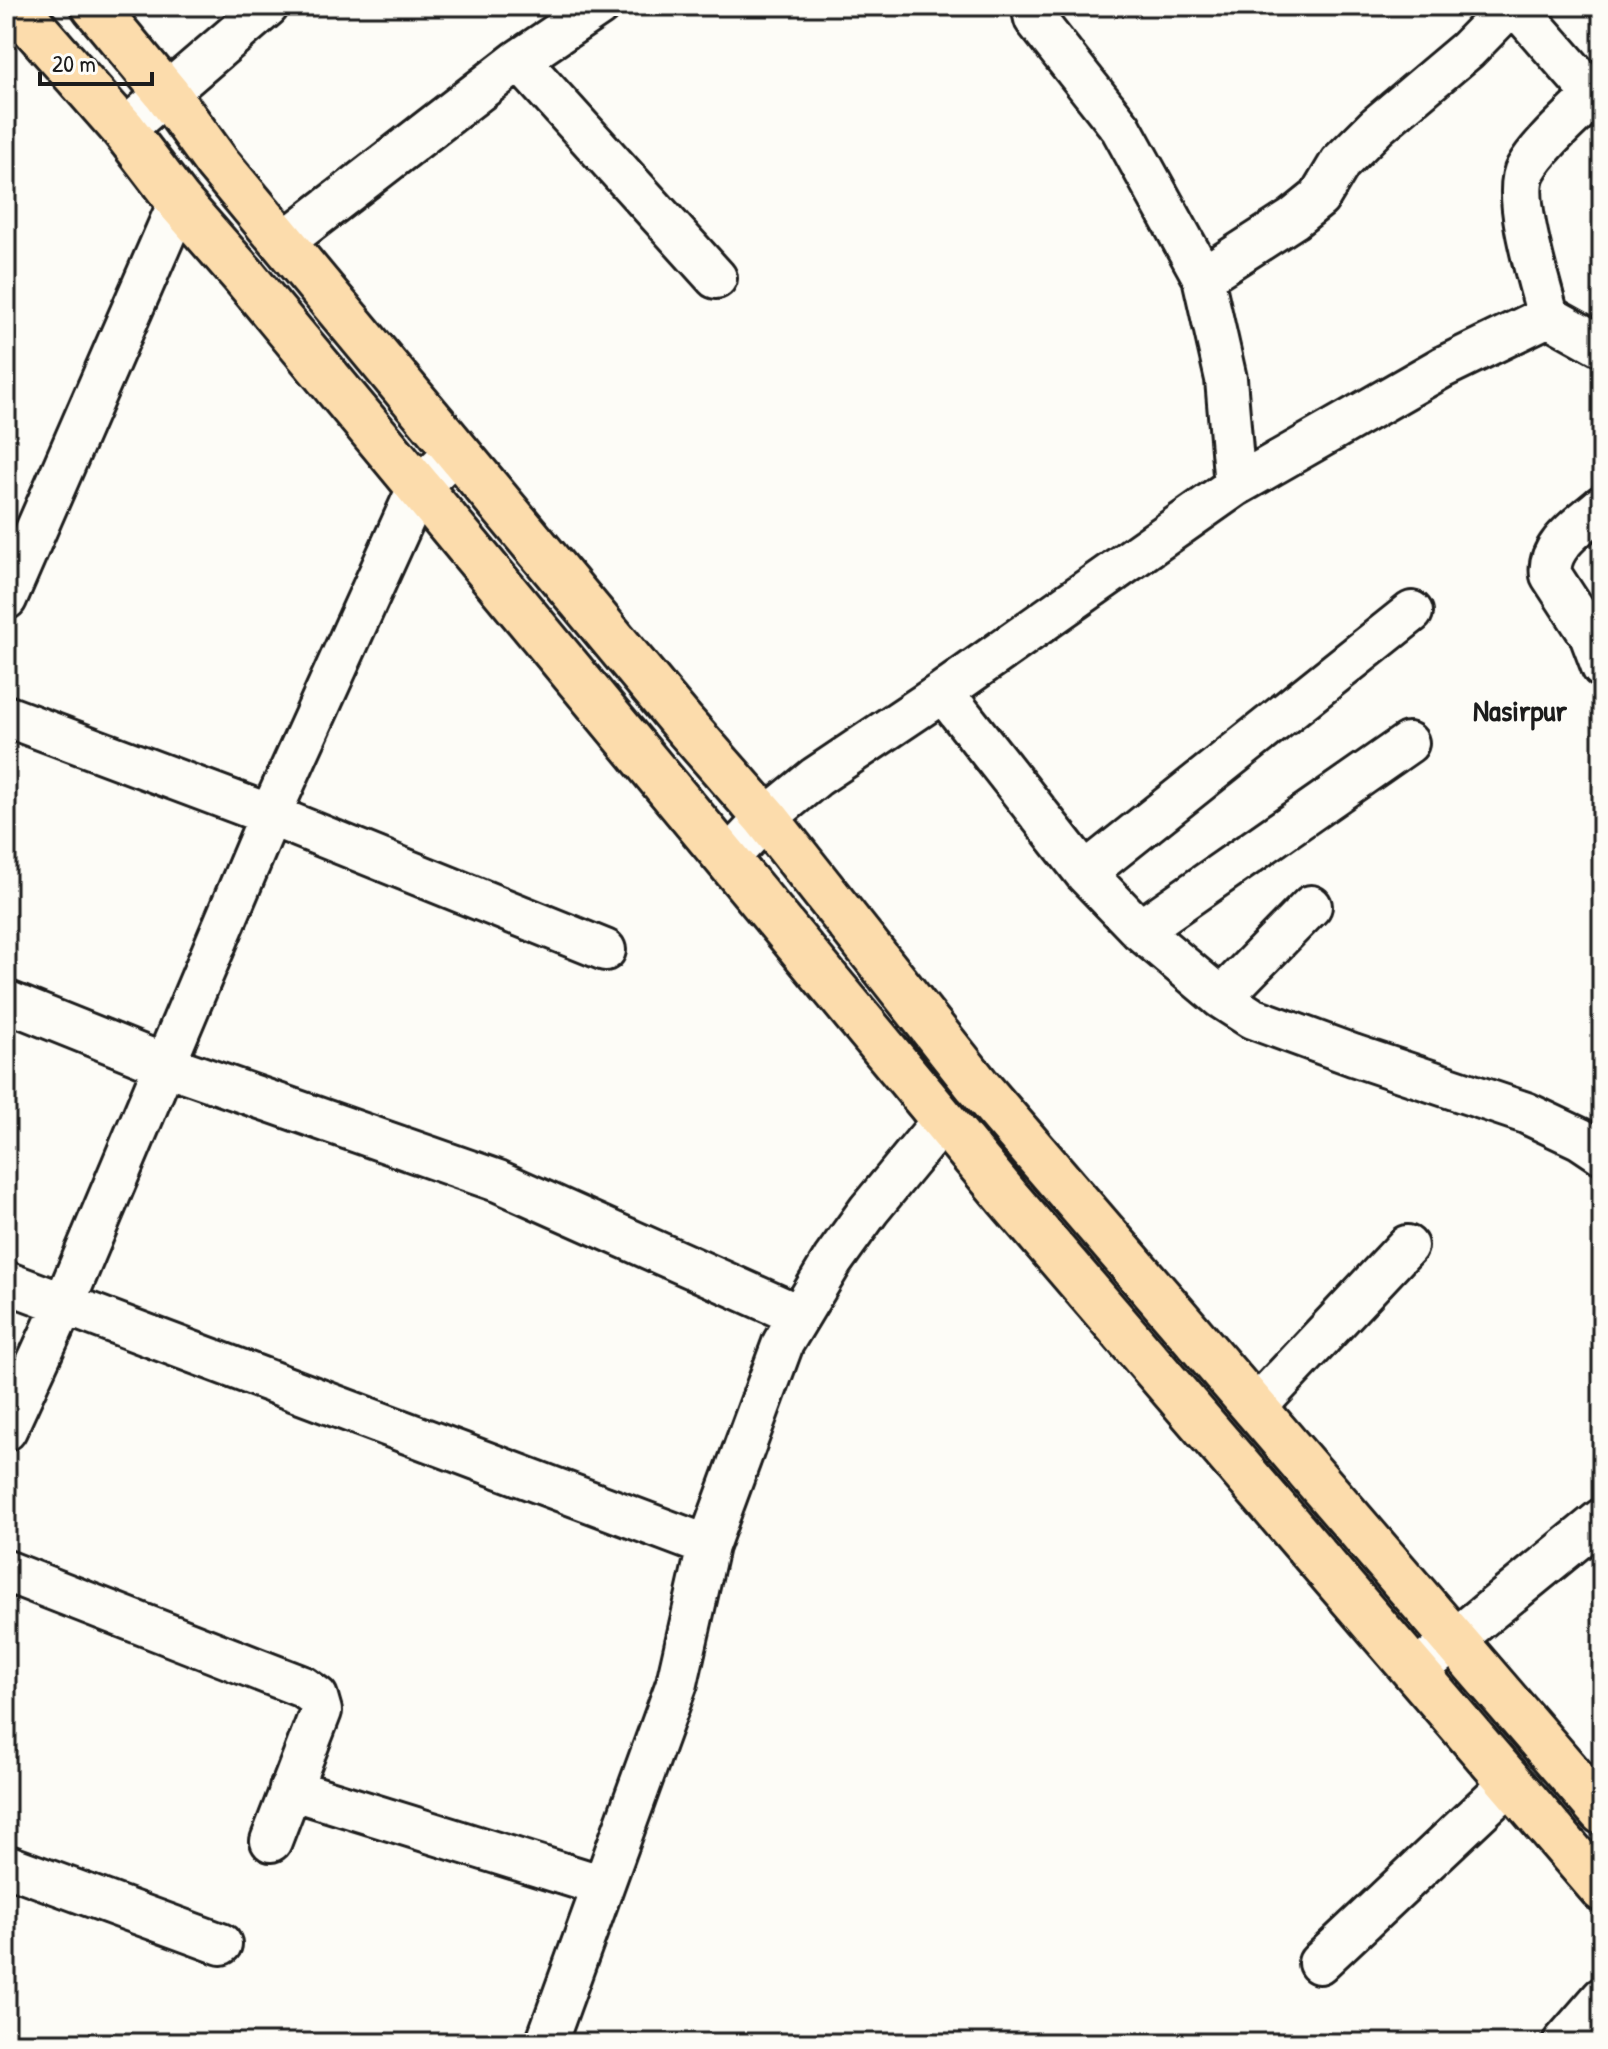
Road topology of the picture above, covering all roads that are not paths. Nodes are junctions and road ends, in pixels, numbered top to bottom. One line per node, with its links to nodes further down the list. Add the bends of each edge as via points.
1 (15, 6): 10 (main road)
2 (94, 6): 8 (main road)
3 (268, 6): 8 (street)
4 (1032, 6): 13 (street, via 1035,19 1121,128)
5 (1513, 6): 9 (street); 13 (street, via 1367,135 1310,206)
6 (587, 9): 7 (street)
7 (519, 60): 12 (street); 14 (street)
8 (167, 94): 10 (street); 12 (main road, via 217,163)
9 (1598, 98): 15 (street, via 1532,159 1522,177 1523,210)
10 (124, 130): 11 (main road)
11 (179, 202): 18 (main road); 20 (street)
12 (285, 241): 16 (main road)
13 (1203, 277): 17 (street, via 1226,379)
14 (716, 278)
15 (1582, 326): 17 (street, via 1443,367)
16 (456, 451): 18 (street); 27 (main road)
17 (1235, 486): 23 (street)
18 (418, 488): 26 (street); 28 (main road)
19 (1602, 506): 22 (street, via 1557,548 1549,565)
20 (6, 599)
21 (1412, 612): 29 (street)
22 (1598, 642)
23 (943, 692): 27 (street, via 816,777); 29 (street)
24 (6, 716): 26 (street)
25 (1408, 743): 31 (street)
26 (270, 815): 32 (street); 35 (street)
27 (766, 818): 28 (street); 42 (main road, via 977,1085)
28 (728, 858): 36 (main road)
29 (1085, 873): 31 (street)
30 (1311, 906): 33 (street)
31 (1140, 930): 33 (street)
32 (605, 950)
33 (1221, 998): 37 (street, via 1252,1018 1526,1113)
34 (6, 1001): 35 (street)
35 (163, 1064): 40 (street); 41 (street, via 498,1181)
36 (943, 1120): 41 (street, via 869,1210); 48 (main road)
37 (1602, 1153)
38 (1407, 1246): 42 (street)
39 (6, 1282): 40 (street)
40 (63, 1306): 43 (street); 45 (street)
41 (798, 1315): 45 (street, via 764,1389)
42 (1256, 1407): 47 (main road)
43 (6, 1430)
44 (1602, 1519): 47 (street)
45 (708, 1546): 54 (street, via 677,1683)
46 (6, 1571): 50 (street, via 311,1691 321,1711)
47 (1454, 1640): 48 (street); 51 (main road)
48 (1415, 1672): 49 (main road)
49 (1509, 1784): 55 (main road); 57 (street)
50 (290, 1789): 52 (street); 54 (street)
51 (1602, 1811)
52 (271, 1841)
53 (6, 1865): 56 (street)
54 (603, 1886): 59 (street)
55 (1602, 1889)
56 (221, 1944)
57 (1319, 1963)
58 (1602, 1998): 60 (street)
59 (546, 2043)
60 (1563, 2043)

